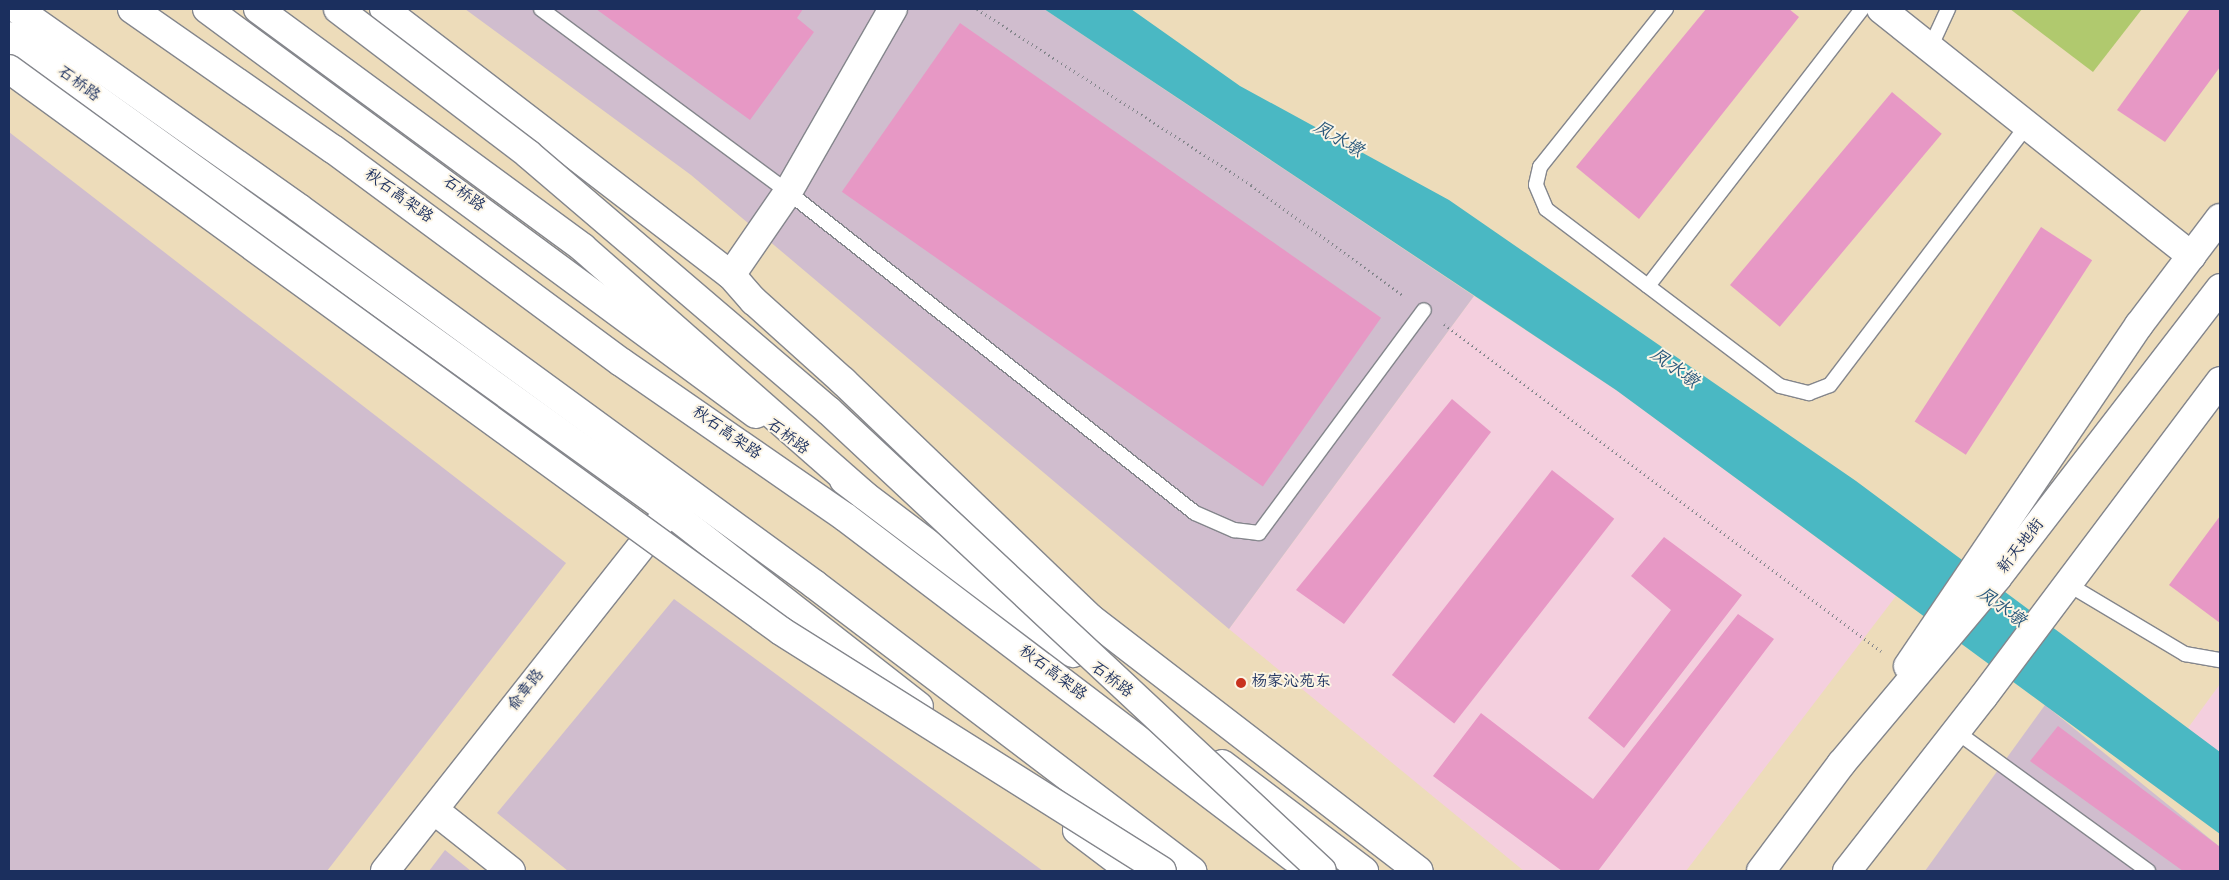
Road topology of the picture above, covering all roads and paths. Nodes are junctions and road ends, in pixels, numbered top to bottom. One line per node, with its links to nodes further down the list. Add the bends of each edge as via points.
1 (17, 9): 40 (main road, via 299,208 806,578)
2 (132, 9): 41 (main road, 秋石高架路, via 332,149 621,362 845,517)
3 (207, 9): 26 (main road, 石桥路, via 427,168)
4 (258, 9): 26 (main road, via 583,248)
5 (338, 9): 42 (main road, bridge, via 528,154 829,411)
6 (384, 9): 21 (main road)
7 (541, 9): 18 (lane)
8 (893, 9): 18 (main road)
9 (977, 9): 24 (path, via 1252,185)
10 (1666, 9): 22 (lane, via 1540,167 1536,185 1546,209)
11 (1862, 9): 22 (lane)
12 (1881, 9): 15 (main road)
13 (1948, 9): 15 (lane)
14 (9, 36): 27 (main road, 石桥路)
15 (1930, 48): 17 (main road)
16 (9, 69): 39 (main road, bridge, via 781,630)
17 (2027, 125): 20 (main road); 22 (lane, via 1830,385 1808,393 1780,386)
18 (788, 192): 21 (main road); 24 (lane, via 1195,513 1234,530 1259,533)
19 (2220, 218): 20 (main road)
20 (2192, 256): 28 (main road, via 2139,325)
21 (731, 275): 44 (main road, via 754,301 843,381 1089,617)
22 (1648, 286)
23 (2220, 288): 28 (main road, 新天地街)
24 (1424, 310): 32 (path)
25 (2220, 381): 29 (main road)
26 (864, 495): 43 (main road, 石桥路)
27 (669, 511): 35 (main road, 俞章路); 38 (main road, 石桥路)
28 (1989, 569): 30 (main road, 新天地街)
29 (2061, 590): 31 (lane, via 2185,654); 33 (main road, via 1983,697)
30 (1939, 634): 32 (main road); 34 (main road, 新天地街)
31 (2220, 660)
32 (1906, 670): 34 (main road)
33 (1954, 730): 46 (main road); 47 (lane)
34 (1841, 764): 45 (main road, 新天地街)
35 (434, 810): 36 (main road, 俞章路); 37 (main road)
36 (385, 871)
37 (511, 871)
38 (1131, 871)
39 (1162, 871)
40 (1192, 871)
41 (1311, 871)
42 (1322, 871)
43 (1364, 871)
44 (1419, 871)
45 (1761, 871)
46 (1847, 871)
47 (2148, 871)

